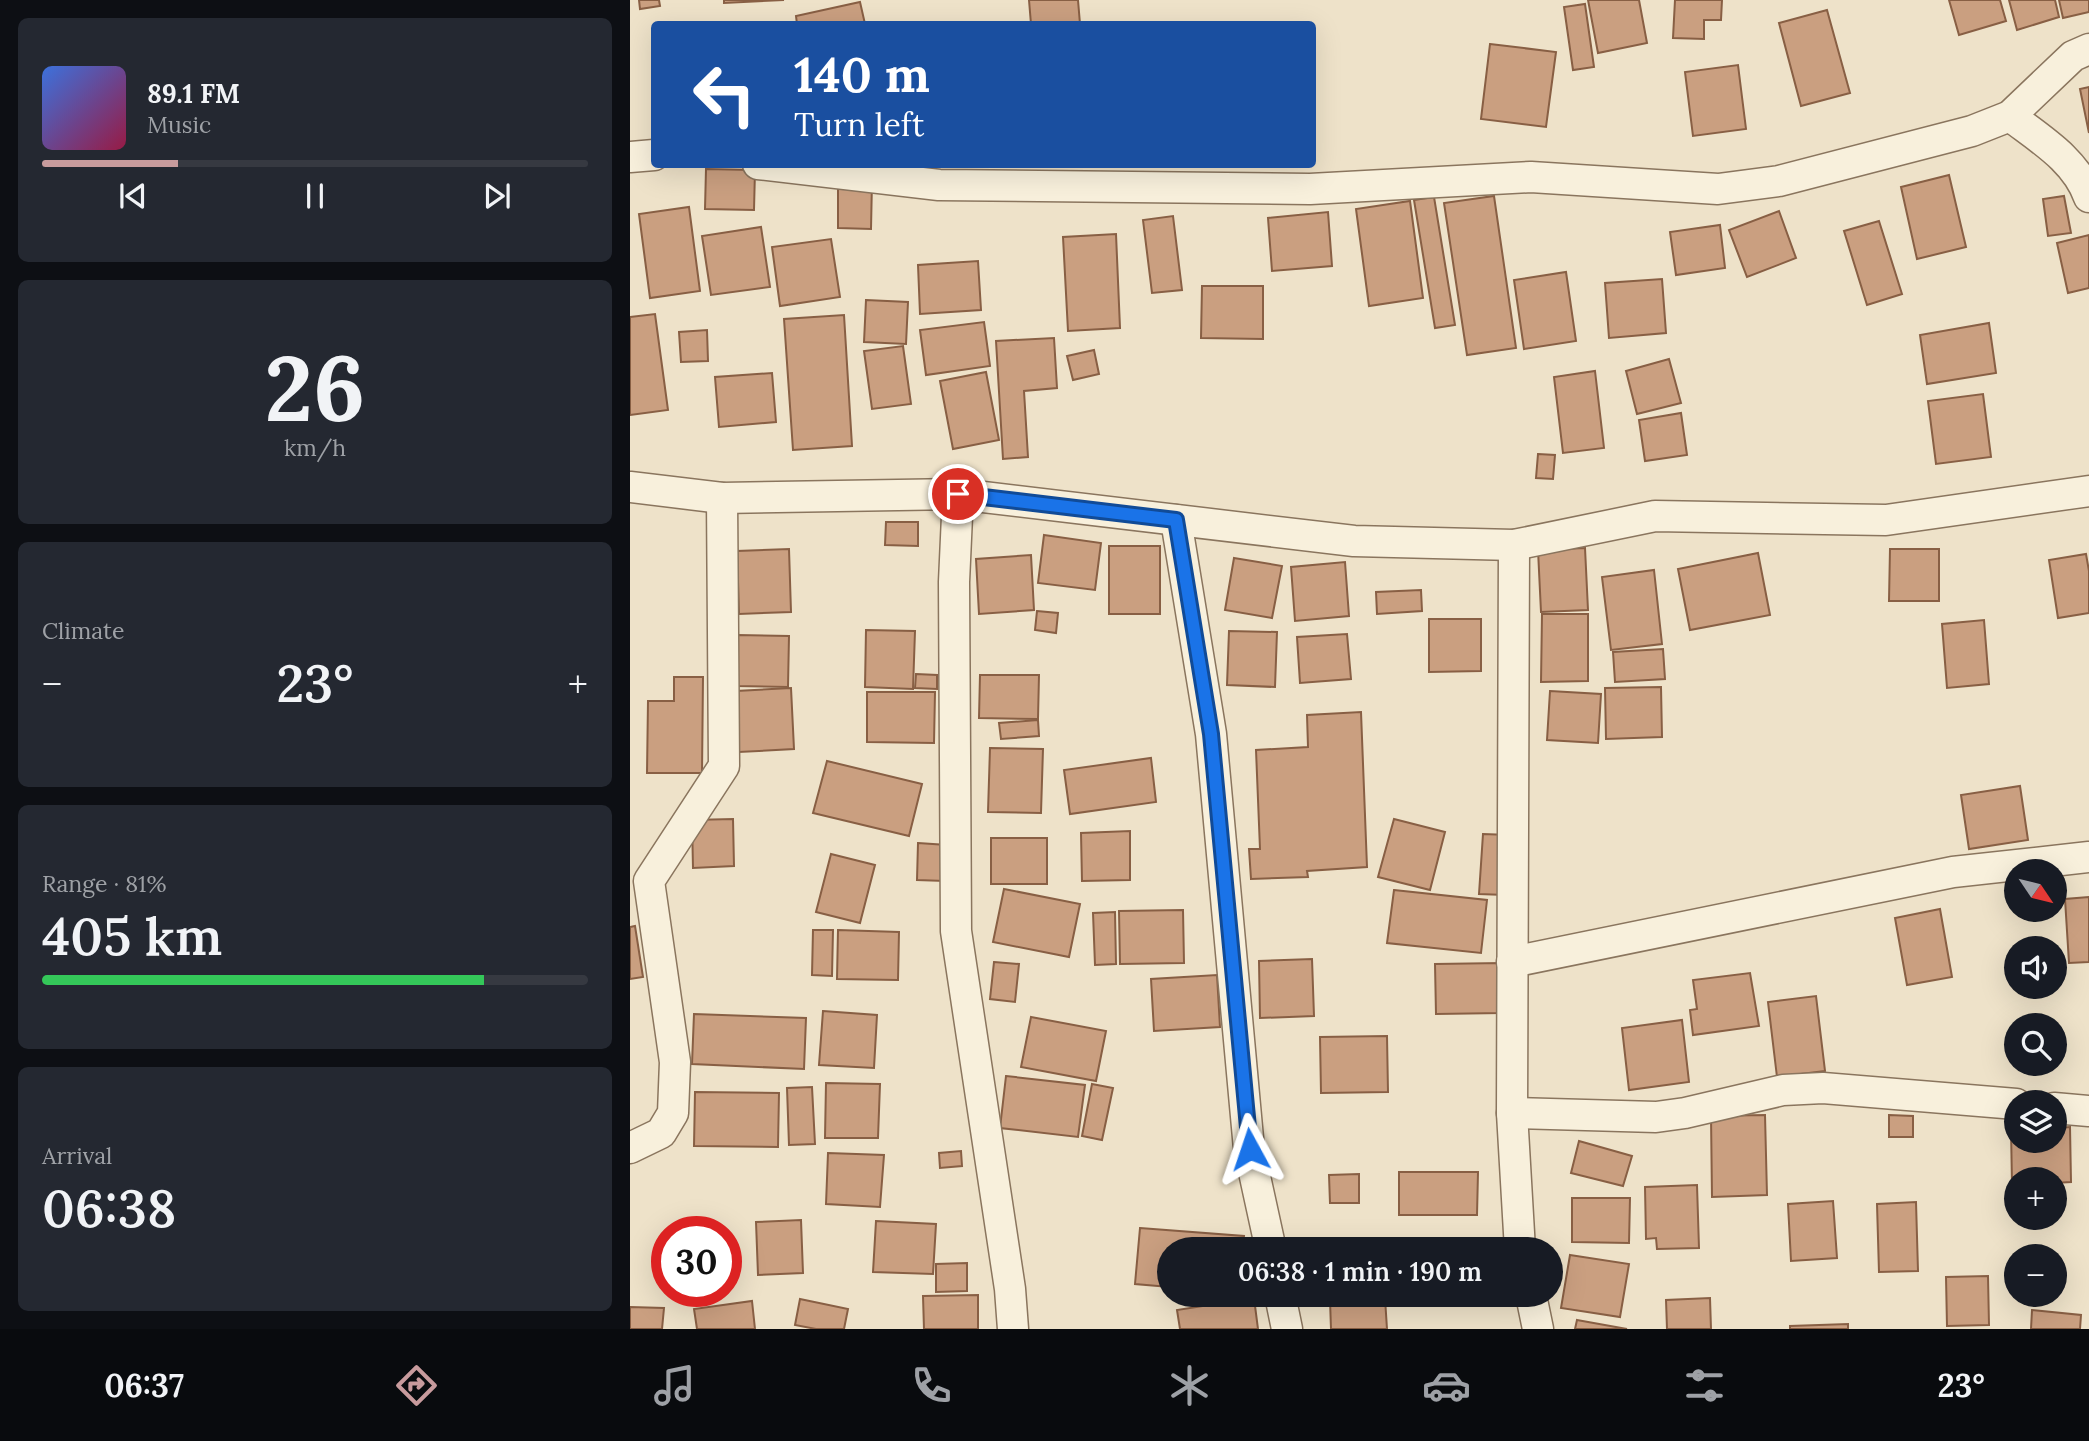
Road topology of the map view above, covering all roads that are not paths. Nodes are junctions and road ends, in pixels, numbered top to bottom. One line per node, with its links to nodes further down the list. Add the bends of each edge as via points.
1 (2089, 49): 2 (street, via 2073,56)
2 (2010, 116): 5 (street, via 1972,131 1779,181 1718,189 1531,177 1310,188 939,185); 6 (street, via 2065,160)
3 (651, 155): 4 (street)
4 (630, 157)
5 (792, 168)
6 (2089, 197)
7 (630, 487): 10 (street)
8 (2089, 491): 12 (street, via 1886,520 1655,516)
9 (958, 494): 10 (street); 11 (street); 24 (street, via 954,582 956,931)
10 (722, 498): 19 (street, via 724,766 649,881 675,1062 673,1113 661,1133)
11 (1176, 520): 12 (street, via 1354,541); 20 (street, via 1211,734 1250,1149)
12 (1514, 545): 14 (street)
13 (2089, 858): 14 (street, via 1953,872)
14 (1513, 962): 18 (street)
15 (2004, 1103): 18 (street, via 1823,1088 1783,1090 1656,1117)
16 (2067, 1109): 17 (street)
17 (2089, 1111)
18 (1512, 1113): 21 (street)
19 (630, 1148)
20 (1268, 1237)
21 (1519, 1237)
22 (1282, 1307): 25 (street)
23 (1533, 1307): 26 (street)
24 (1013, 1329)
25 (1287, 1329)
26 (1538, 1329)

